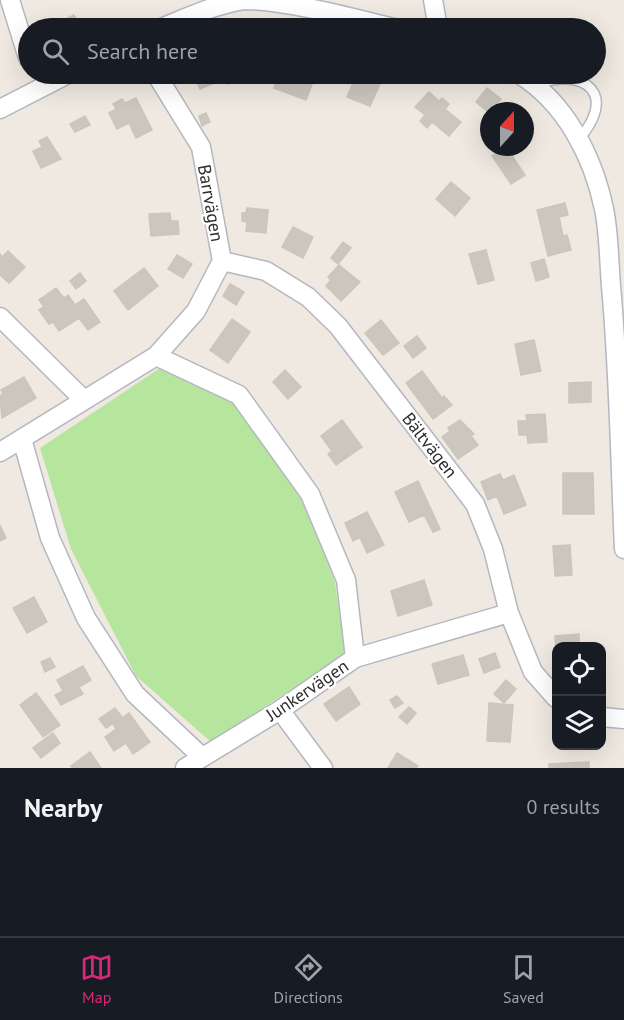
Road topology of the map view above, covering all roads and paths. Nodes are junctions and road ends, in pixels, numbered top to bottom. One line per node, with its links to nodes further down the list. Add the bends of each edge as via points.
1 (10, 0): 7 (street)
2 (433, 0): 6 (street)
3 (191, 8): 4 (street); 5 (street, via 244,0 295,4)
4 (176, 18)
5 (353, 18)
6 (436, 18)
7 (18, 26)
8 (32, 84): 12 (street)
9 (162, 84): 14 (street, Barrvägen, via 201,147)
10 (537, 84): 13 (street, via 558,106)
11 (582, 84): 13 (lane, via 597,98 596,115)
12 (0, 109)
13 (578, 140): 15 (street, via 604,209)
14 (222, 261): 17 (street, Barrvägen, via 196,311); 22 (street, Bältvägen, via 266,271 308,297 338,326 475,504 493,549)
15 (619, 311): 21 (street)
16 (0, 317): 18 (street)
17 (156, 356): 18 (street, Barrvägen); 23 (street, via 239,395 310,494 346,580)
18 (83, 399): 19 (street, Barrvägen)
19 (22, 439): 20 (street, Barrvägen); 28 (street, via 50,538 86,618 135,694)
20 (0, 452)
21 (624, 549)
22 (509, 613): 23 (street, Junkervägen); 24 (street, Bältvägen, via 533,672)
23 (355, 658): 25 (street, Junkervägen)
24 (554, 696)
25 (280, 710): 28 (street, Junkervägen); 30 (street)
26 (606, 717): 27 (street)
27 (624, 719)
28 (202, 757): 29 (street, Junkervägen)
29 (185, 768)
30 (323, 768)

